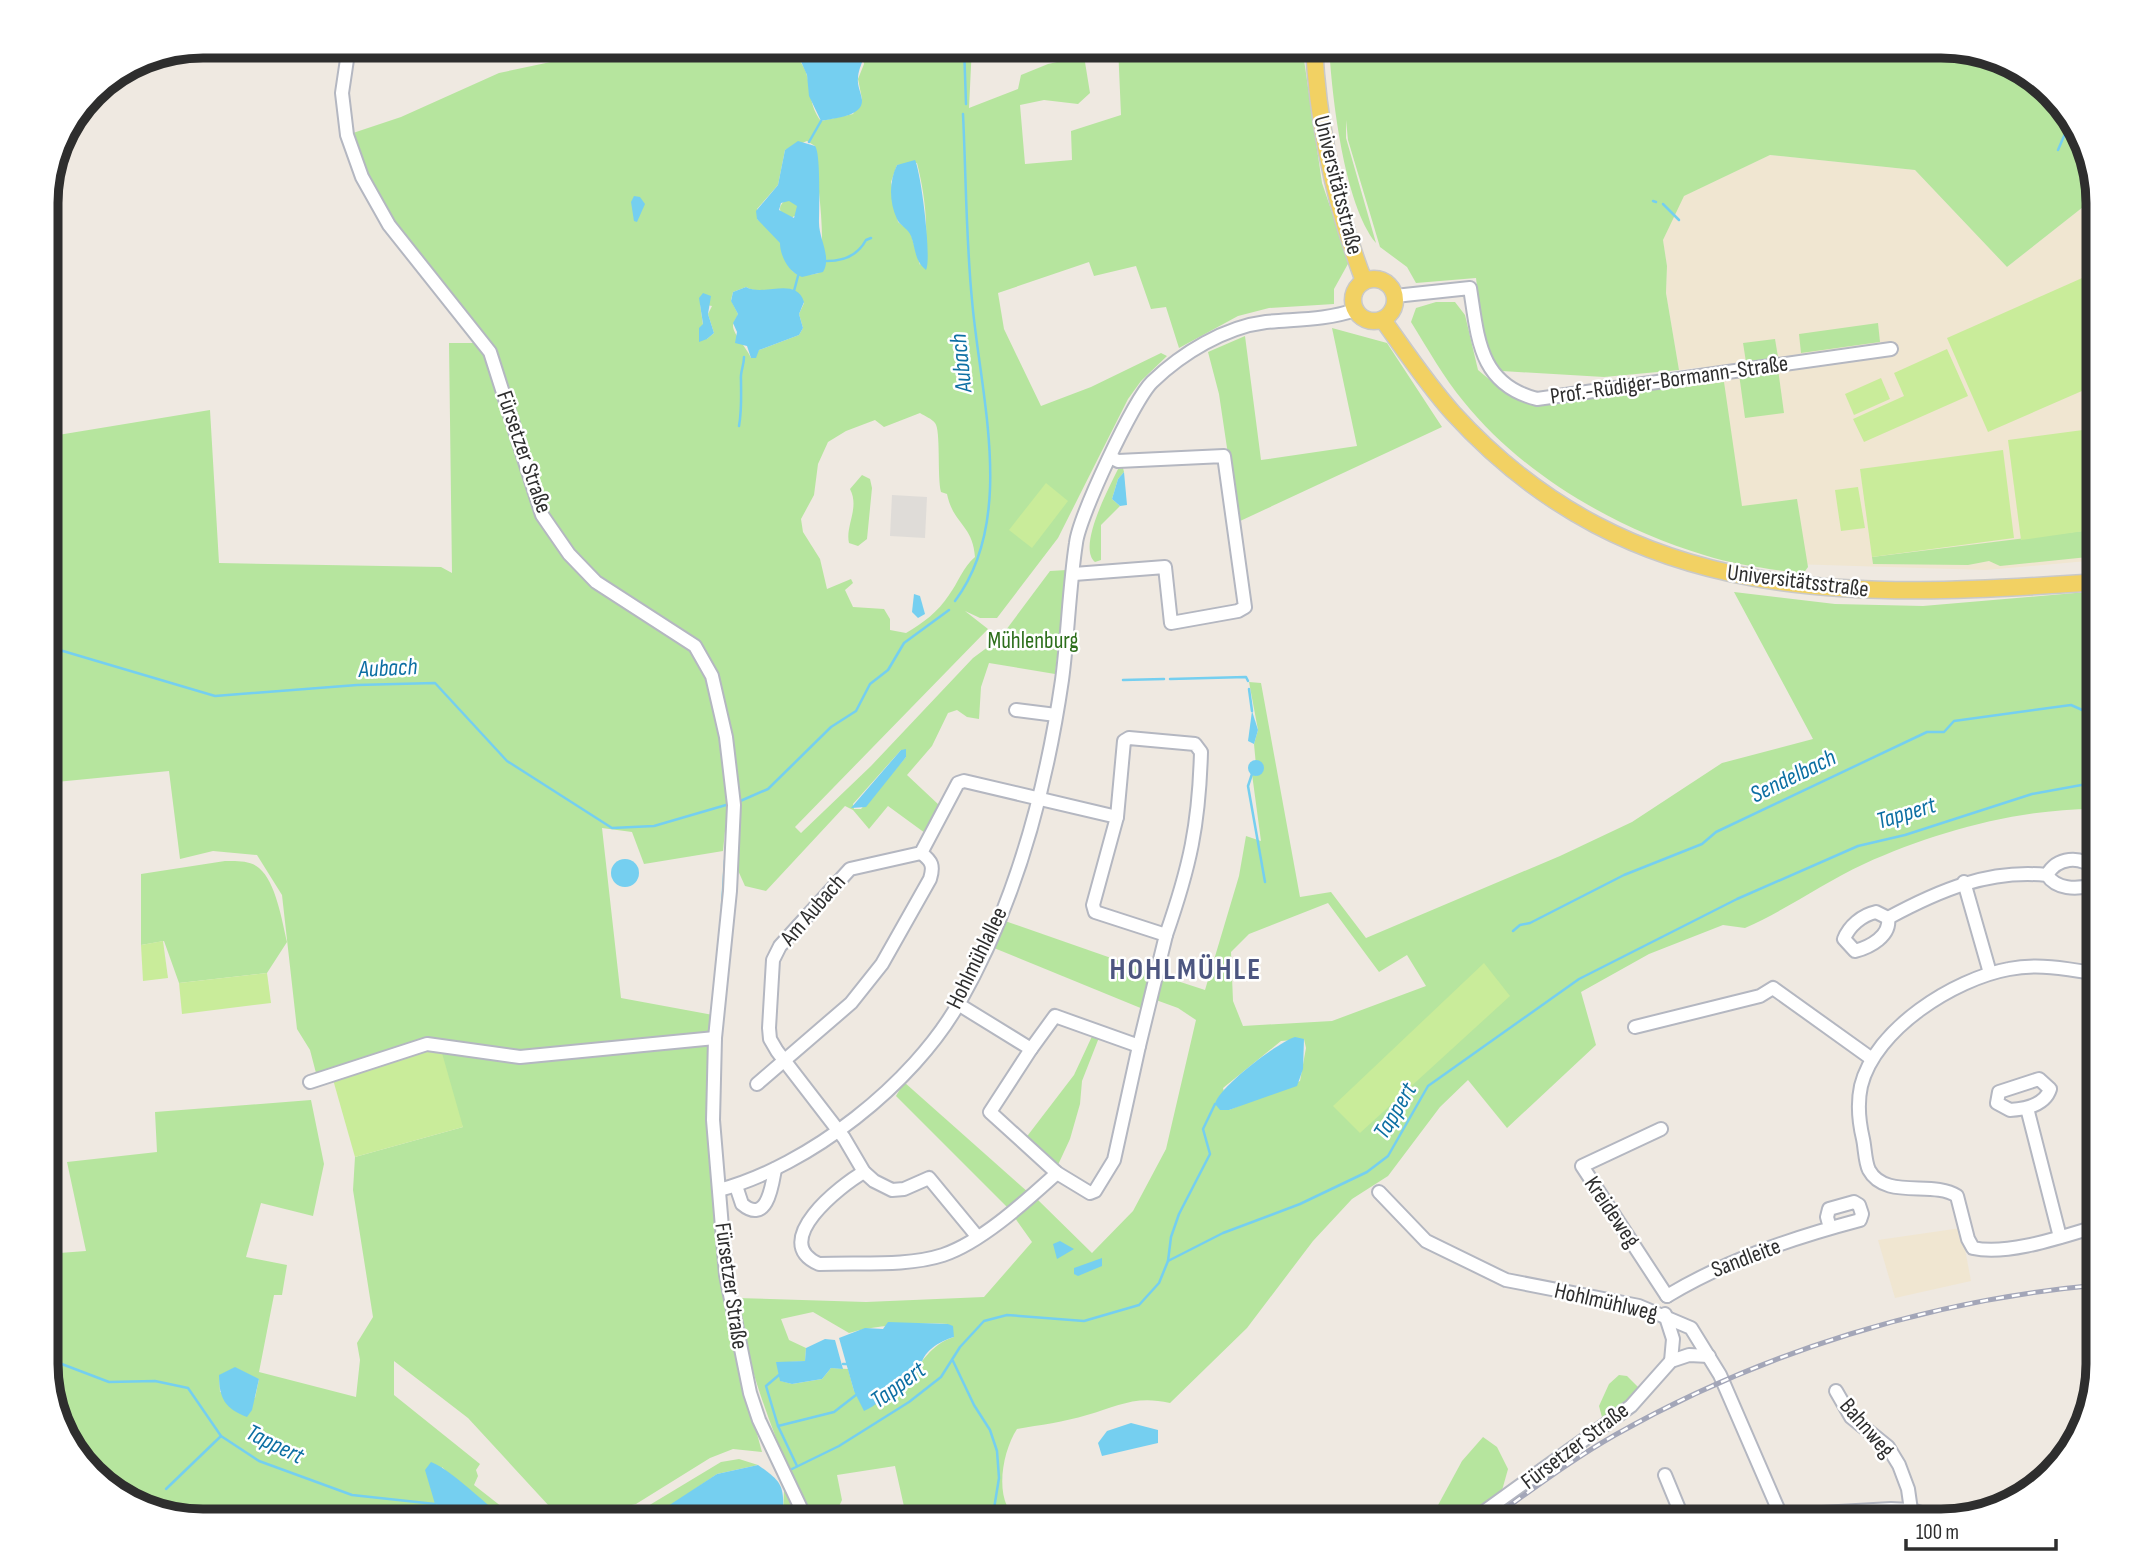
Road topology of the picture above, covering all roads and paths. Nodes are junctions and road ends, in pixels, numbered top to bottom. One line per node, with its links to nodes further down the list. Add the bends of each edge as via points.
1 (347, 58): 24 (street, Fürsetzer Straße, via 342,93 347,135 362,177 389,225 491,352 542,515 596,582 695,646 712,676 726,737 734,805)
2 (1315, 58): 3 (main road, Universitätsstraße, via 1329,169)
3 (1364, 281): 4 (main road, via 1383,281); 5 (main road, via 1355,291)
4 (1395, 296): 6 (main road, via 1394,307); 7 (street, Prof.-Rüdiger-Bormann-Straße, via 1470,288 1479,342 1490,369 1516,393 1537,399)
5 (1355, 310): 6 (main road, via 1364,319); 8 (street, Hohlmühlallee, via 1311,320 1243,326 1220,335 1150,383)
6 (1383, 320): 10 (main road, Universitätsstraße, via 1436,394 1504,462 1600,528 1640,547 1747,578 1832,590 1934,592)
7 (1891, 349)
8 (1110, 457): 9 (street, Hohlmühlallee, via 1076,540); 9 (street, via 1118,461 1224,456 1245,607 1171,623 1165,567)
9 (1074, 574): 12 (street, Hohlmühlallee)
10 (2086, 583)
11 (1016, 710): 12 (street)
12 (1056, 715): 13 (street, Hohlmühlallee)
13 (1040, 799): 14 (street); 15 (street, via 958,783); 22 (street, Hohlmühlallee, via 1002,911)
14 (1116, 817): 19 (street, via 1095,912); 19 (street, via 1124,741 1195,744 1201,752 1196,835)
15 (921, 853): 28 (street, via 931,860 930,879 882,964 851,1003); 28 (street, Am Aubach, via 850,869 780,946 773,960 769,1028 770,1040)
16 (2047, 875): 17 (street, via 2011,874)
17 (1964, 882): 18 (street); 20 (street)
18 (1888, 918)
19 (1166, 935): 25 (street)
20 (1990, 973): 21 (street, via 2033,966); 27 (street, via 1918,1011)
21 (2086, 973)
22 (958, 1004): 26 (street); 33 (street, Hohlmühlallee, via 904,1072)
23 (1635, 1027): 27 (street, via 1760,996 1773,988)
24 (715, 1038): 29 (street, via 520,1057 427,1044); 38 (street, Fürsetzer Straße, via 713,1120)
25 (1139, 1046): 26 (street, via 1055,1016); 36 (street, via 1114,1160 1095,1191 1085,1191)
26 (1031, 1049): 36 (street, via 990,1112)
27 (1872, 1059): 43 (street, via 1861,1086 1859,1113 1869,1171 1897,1187 1948,1189 1957,1196 1973,1248 1985,1251)
28 (785, 1060): 30 (street); 33 (street, Am Aubach)
29 (310, 1082)
30 (757, 1084)
31 (2027, 1108): 43 (street)
32 (1661, 1129): 44 (street, Kreideweg, via 1582,1167)
33 (838, 1130): 34 (street, Hohlmühlallee); 35 (street, Am Aubach)
34 (775, 1170): 37 (street, Hohlmühlallee); 37 (street, via 770,1198 759,1208 742,1204)
35 (864, 1172): 42 (street, via 892,1191 929,1178); 42 (street, via 841,1184 811,1216 803,1241 808,1260 819,1264 926,1259 945,1254)
36 (1058, 1173): 42 (street, via 1013,1212)
37 (736, 1185): 38 (street, Hohlmühlallee)
38 (719, 1190): 50 (street, Fürsetzer Straße, via 726,1275 742,1365 759,1420)
39 (1379, 1192): 45 (street, Hohlmühlweg, via 1426,1241 1506,1280)
40 (1830, 1228): 44 (street, Sandleite, via 1734,1259)
41 (2086, 1229): 43 (street)
42 (976, 1235)
43 (2060, 1237)
44 (1667, 1296): 45 (street)
45 (1665, 1315): 46 (street, Hohlmühlweg, via 1691,1328); 47 (street, via 1673,1339)
46 (1709, 1356): 47 (street, via 1689,1355); 53 (street, Hohlmühlweg)
47 (1671, 1361): 51 (street, Fürsetzer Straße, via 1631,1406)
48 (1836, 1391): 56 (street, Bahnweg, via 1851,1417 1888,1447 1908,1489)
49 (1665, 1475): 52 (street)
50 (801, 1509)
51 (1488, 1509)
52 (1678, 1509)
53 (1778, 1509)
54 (1880, 1509): 55 (street)
55 (1901, 1509)
56 (1911, 1509)

